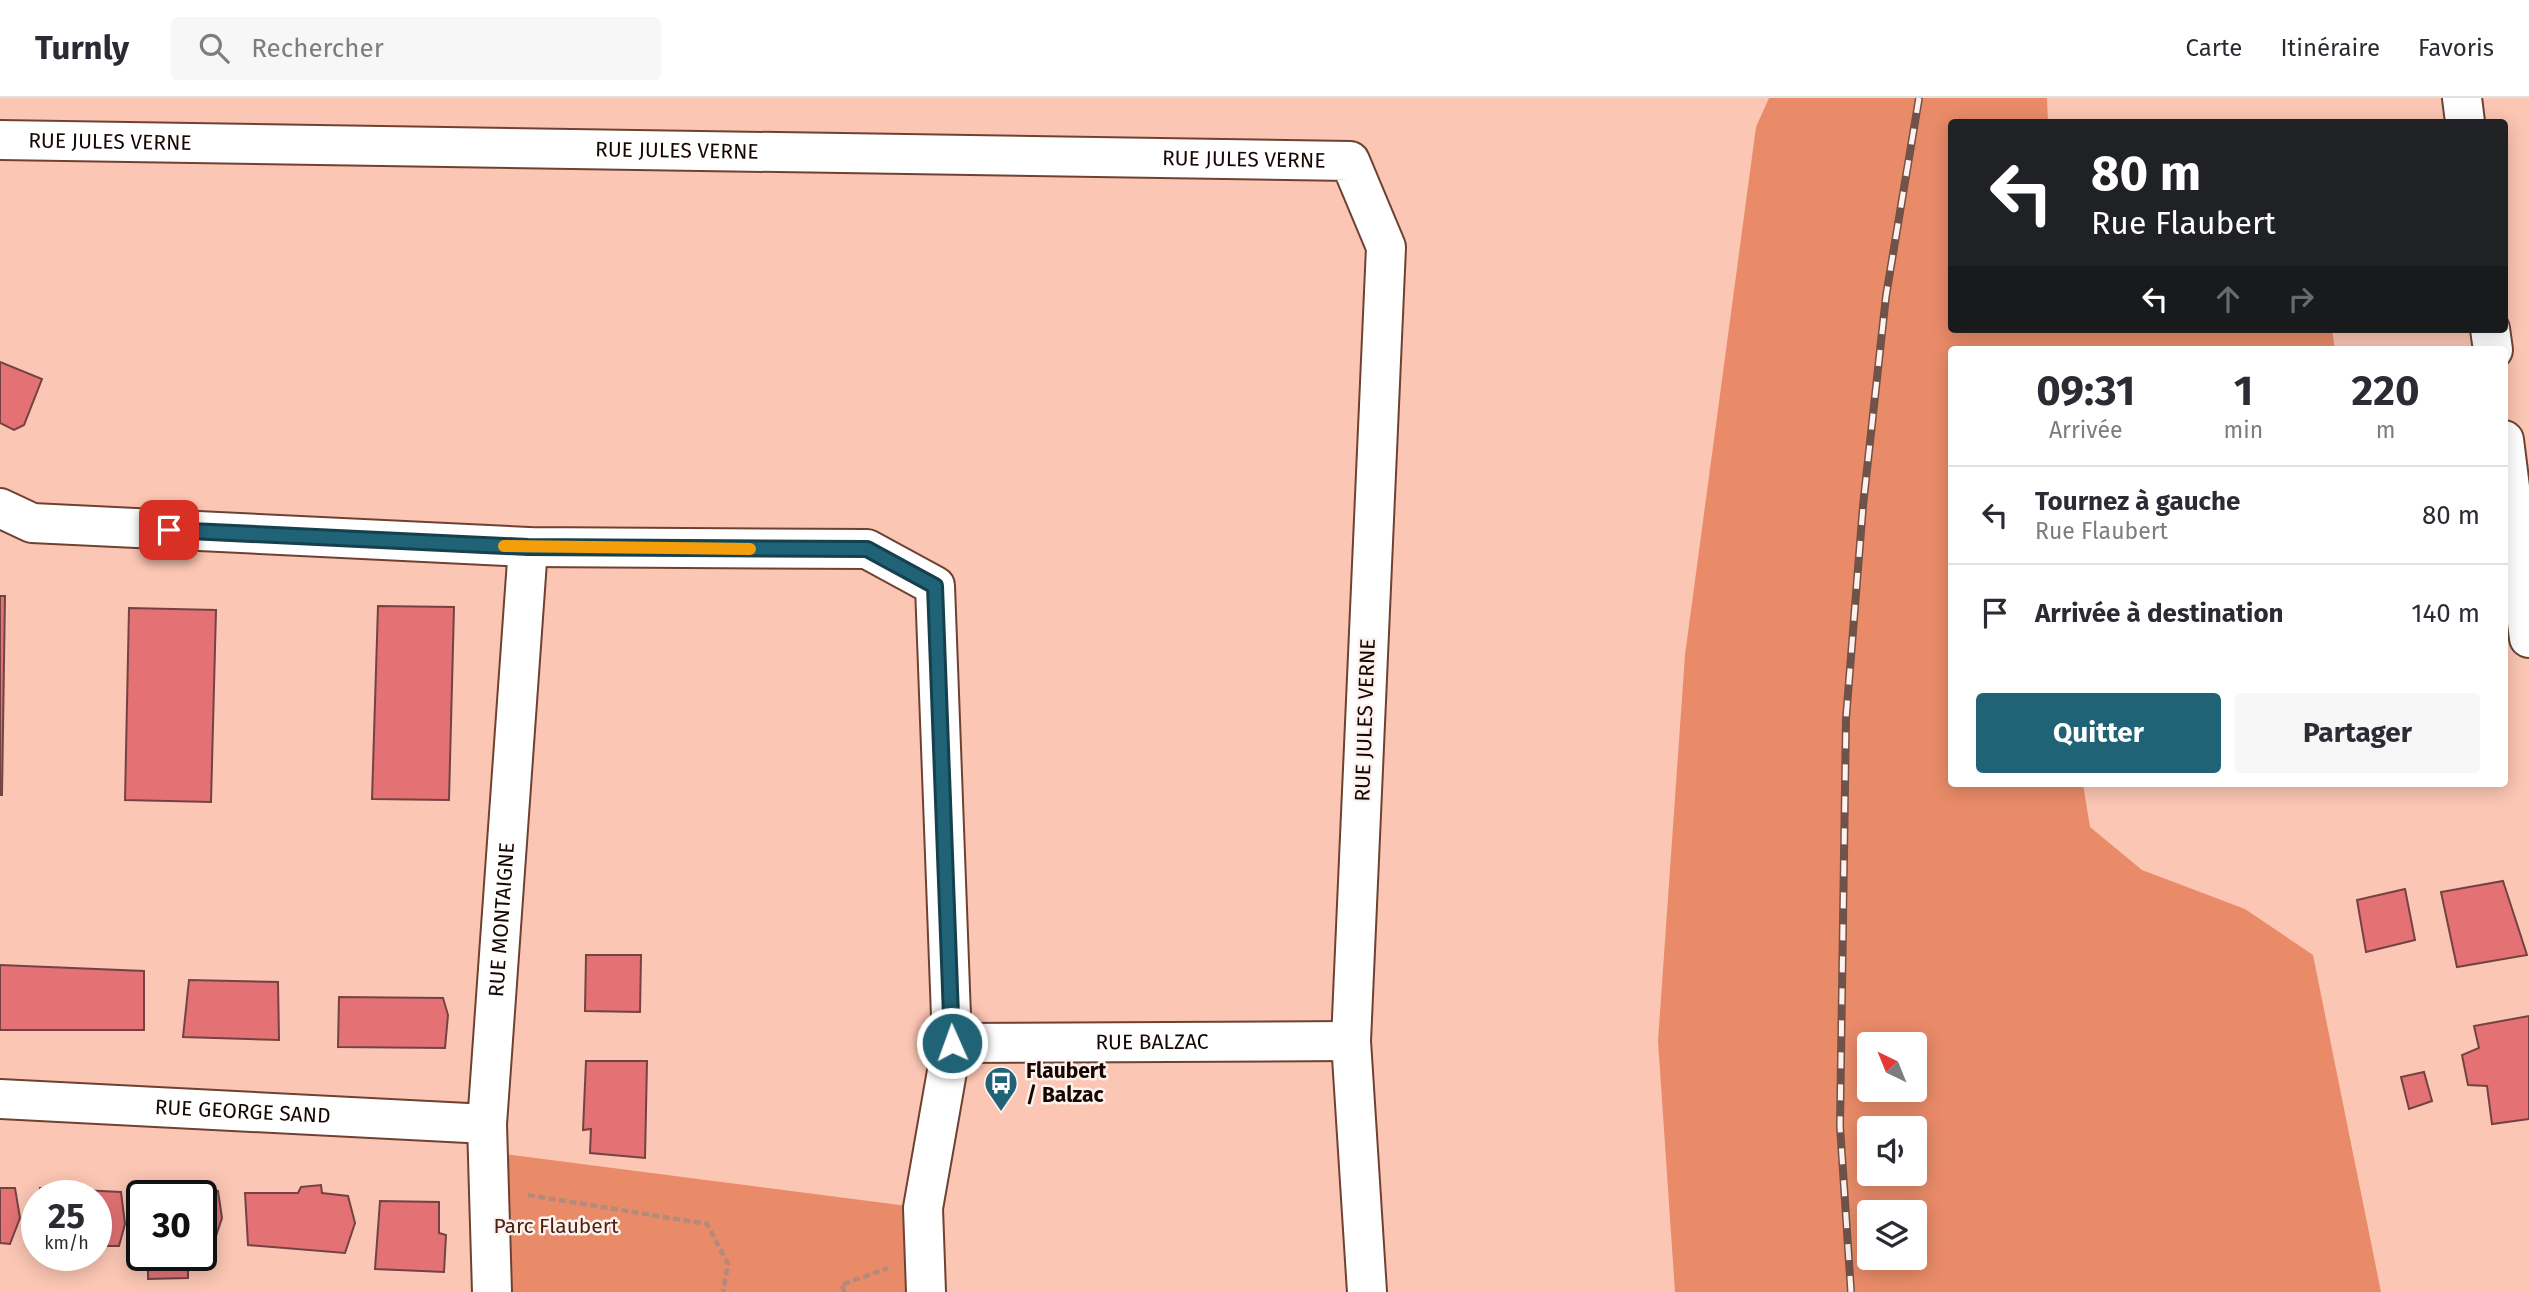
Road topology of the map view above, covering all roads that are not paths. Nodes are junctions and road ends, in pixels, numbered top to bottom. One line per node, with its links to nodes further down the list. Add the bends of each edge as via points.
1 (2462, 98): 2 (street)
2 (2465, 119)
3 (0, 140): 8 (street, RUE JULES VERNE, via 1350,161 1386,247)
4 (2508, 472): 7 (street)
5 (0, 508): 6 (street, via 32,523)
6 (528, 547): 9 (street, via 867,549 935,586); 11 (street, RUE MONTAIGNE)
7 (2529, 638)
8 (1351, 1041): 9 (street, RUE BALZAC); 14 (street, RUE JULES VERNE)
9 (952, 1043): 13 (street, via 923,1208)
10 (0, 1099): 11 (street, RUE GEORGE SAND)
11 (487, 1124): 12 (street, RUE MONTAIGNE)
12 (492, 1292)
13 (926, 1292)
14 (1367, 1292)

